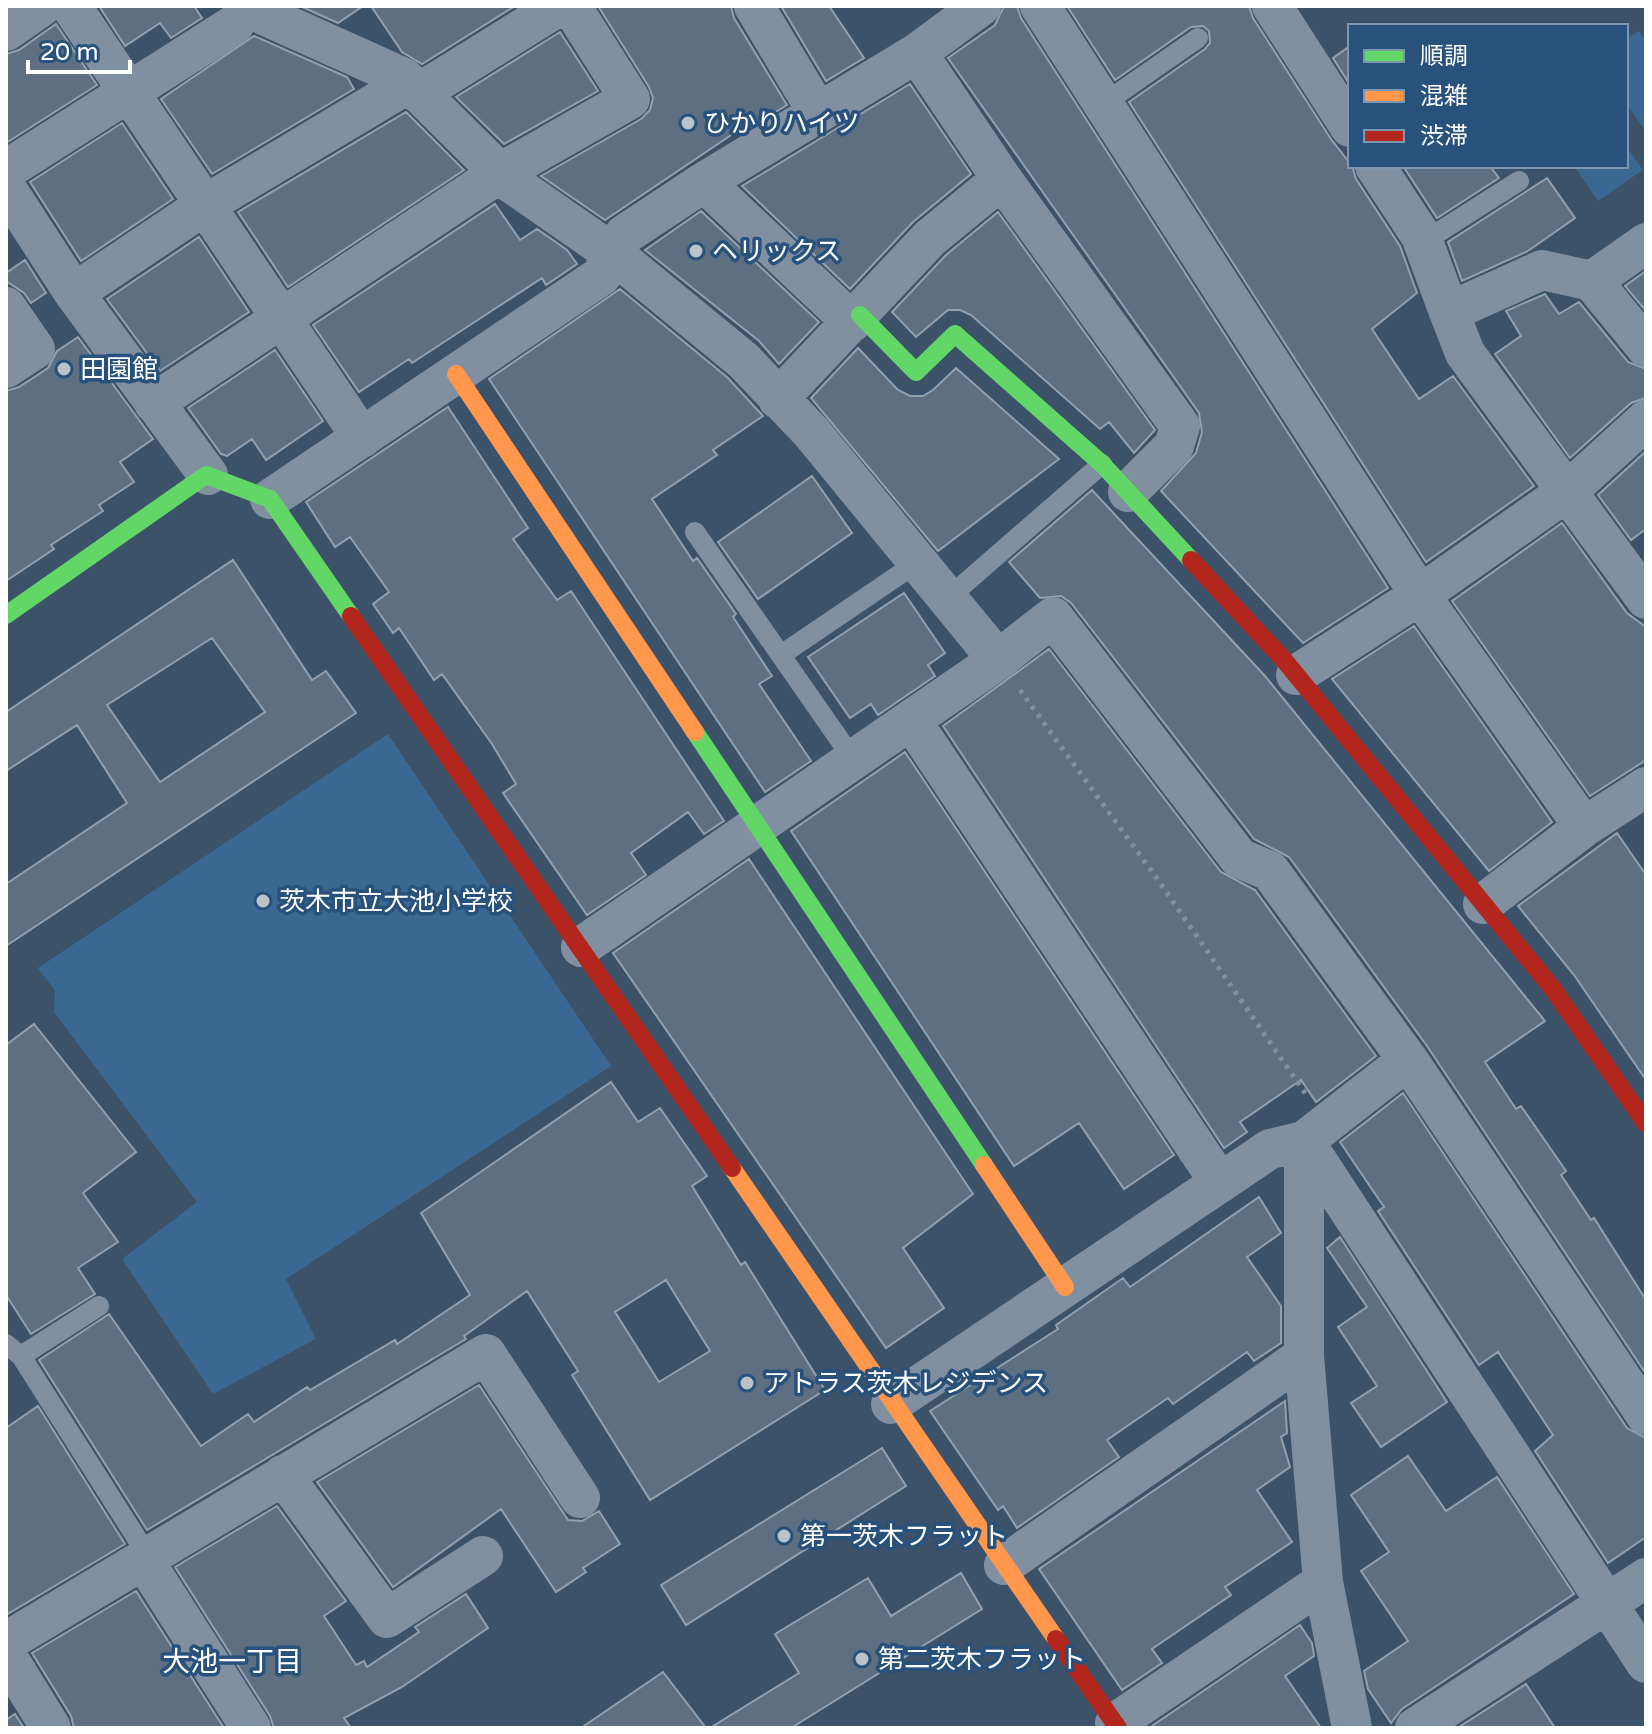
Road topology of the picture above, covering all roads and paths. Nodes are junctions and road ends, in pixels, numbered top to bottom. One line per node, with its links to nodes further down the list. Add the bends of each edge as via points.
1 (42, 6): 10 (street)
2 (71, 6): 14 (street)
3 (559, 6): 13 (street)
4 (571, 6): 20 (street, via 630,99)
5 (754, 6): 16 (street)
6 (981, 6): 11 (street)
7 (1040, 6): 15 (street)
8 (1272, 6): 17 (street)
9 (239, 16): 13 (street); 14 (street)
10 (6, 31)
11 (925, 31): 16 (street); 21 (street)
12 (1198, 38): 15 (lane)
13 (414, 88): 20 (street); 25 (street)
14 (128, 90): 19 (street); 25 (street)
15 (1103, 104): 48 (street)
16 (817, 111): 23 (street)
17 (1348, 124)
18 (1376, 168): 26 (street)
19 (6, 170)
20 (500, 173): 28 (street); 33 (street)
21 (1002, 179): 34 (street, via 930,238); 43 (street, via 1180,426 1174,446)
22 (1519, 181): 26 (lane)
23 (704, 182): 28 (street, via 624,235); 34 (street)
24 (6, 188): 30 (street)
25 (205, 205): 30 (street); 33 (street)
26 (1423, 242): 32 (street)
27 (1646, 243): 29 (street)
28 (615, 255): 37 (street, via 601,276); 38 (street, via 744,361)
29 (1592, 281): 32 (street, via 1542,270); 35 (street)
30 (74, 293): 39 (street)
31 (6, 307): 36 (street, via 35,349)
32 (1449, 312): 44 (street, via 1465,353)
33 (282, 319): 39 (street); 41 (street)
34 (856, 319): 38 (street); 43 (street, via 916,372 955,334)
35 (1646, 347)
36 (6, 368)
37 (456, 374): 41 (street); 58 (street)
38 (778, 399): 47 (street)
39 (154, 403): 42 (street)
40 (1646, 420): 44 (street)
41 (362, 438): 45 (street)
42 (208, 475): 45 (street); 51 (street)
43 (1115, 478): 49 (lane); 54 (street)
44 (1569, 490): 48 (street); 50 (street)
45 (270, 499): 61 (street)
46 (695, 532): 52 (lane)
47 (918, 562): 49 (street); 52 (lane)
48 (1420, 595): 54 (street); 59 (street)
49 (948, 598): 53 (street)
50 (1646, 599)
51 (6, 615)
52 (781, 655): 56 (lane)
53 (998, 660): 55 (street); 62 (street, via 1053,617 1239,858 1270,871); 64 (path, via 1312,1105)
54 (1296, 675): 60 (street)
55 (911, 720): 56 (street); 65 (street)
56 (853, 759): 58 (street)
57 (1646, 787): 59 (street)
58 (757, 825): 61 (street); 66 (street)
59 (1584, 827): 60 (street)
60 (1483, 904): 63 (street, via 1553,989)
61 (581, 947): 70 (street)
62 (1408, 1060): 64 (street); 71 (street)
63 (1646, 1124)
64 (1304, 1141): 65 (street, via 1270,1149); 69 (street); 79 (street)
65 (1220, 1183): 66 (street)
66 (1065, 1287): 70 (street)
67 (99, 1306): 68 (lane)
68 (13, 1350): 75 (lane)
69 (1304, 1356): 76 (street); 78 (street)
70 (891, 1404): 76 (street)
71 (1646, 1415)
72 (283, 1475): 73 (street, via 486,1354); 74 (street, via 387,1618); 75 (street)
73 (580, 1498)
74 (483, 1556)
75 (145, 1558): 80 (street); 86 (street)
76 (1004, 1565): 84 (street)
77 (1646, 1578): 79 (street)
78 (1323, 1582): 84 (street); 87 (street)
79 (1608, 1605): 82 (street); 88 (street)
80 (6, 1642)
81 (6, 1655): 83 (street)
82 (1646, 1663)
83 (17, 1696): 85 (street)
84 (1116, 1725)
85 (51, 1728)
86 (251, 1728)
87 (1352, 1728)
88 (1415, 1728)

